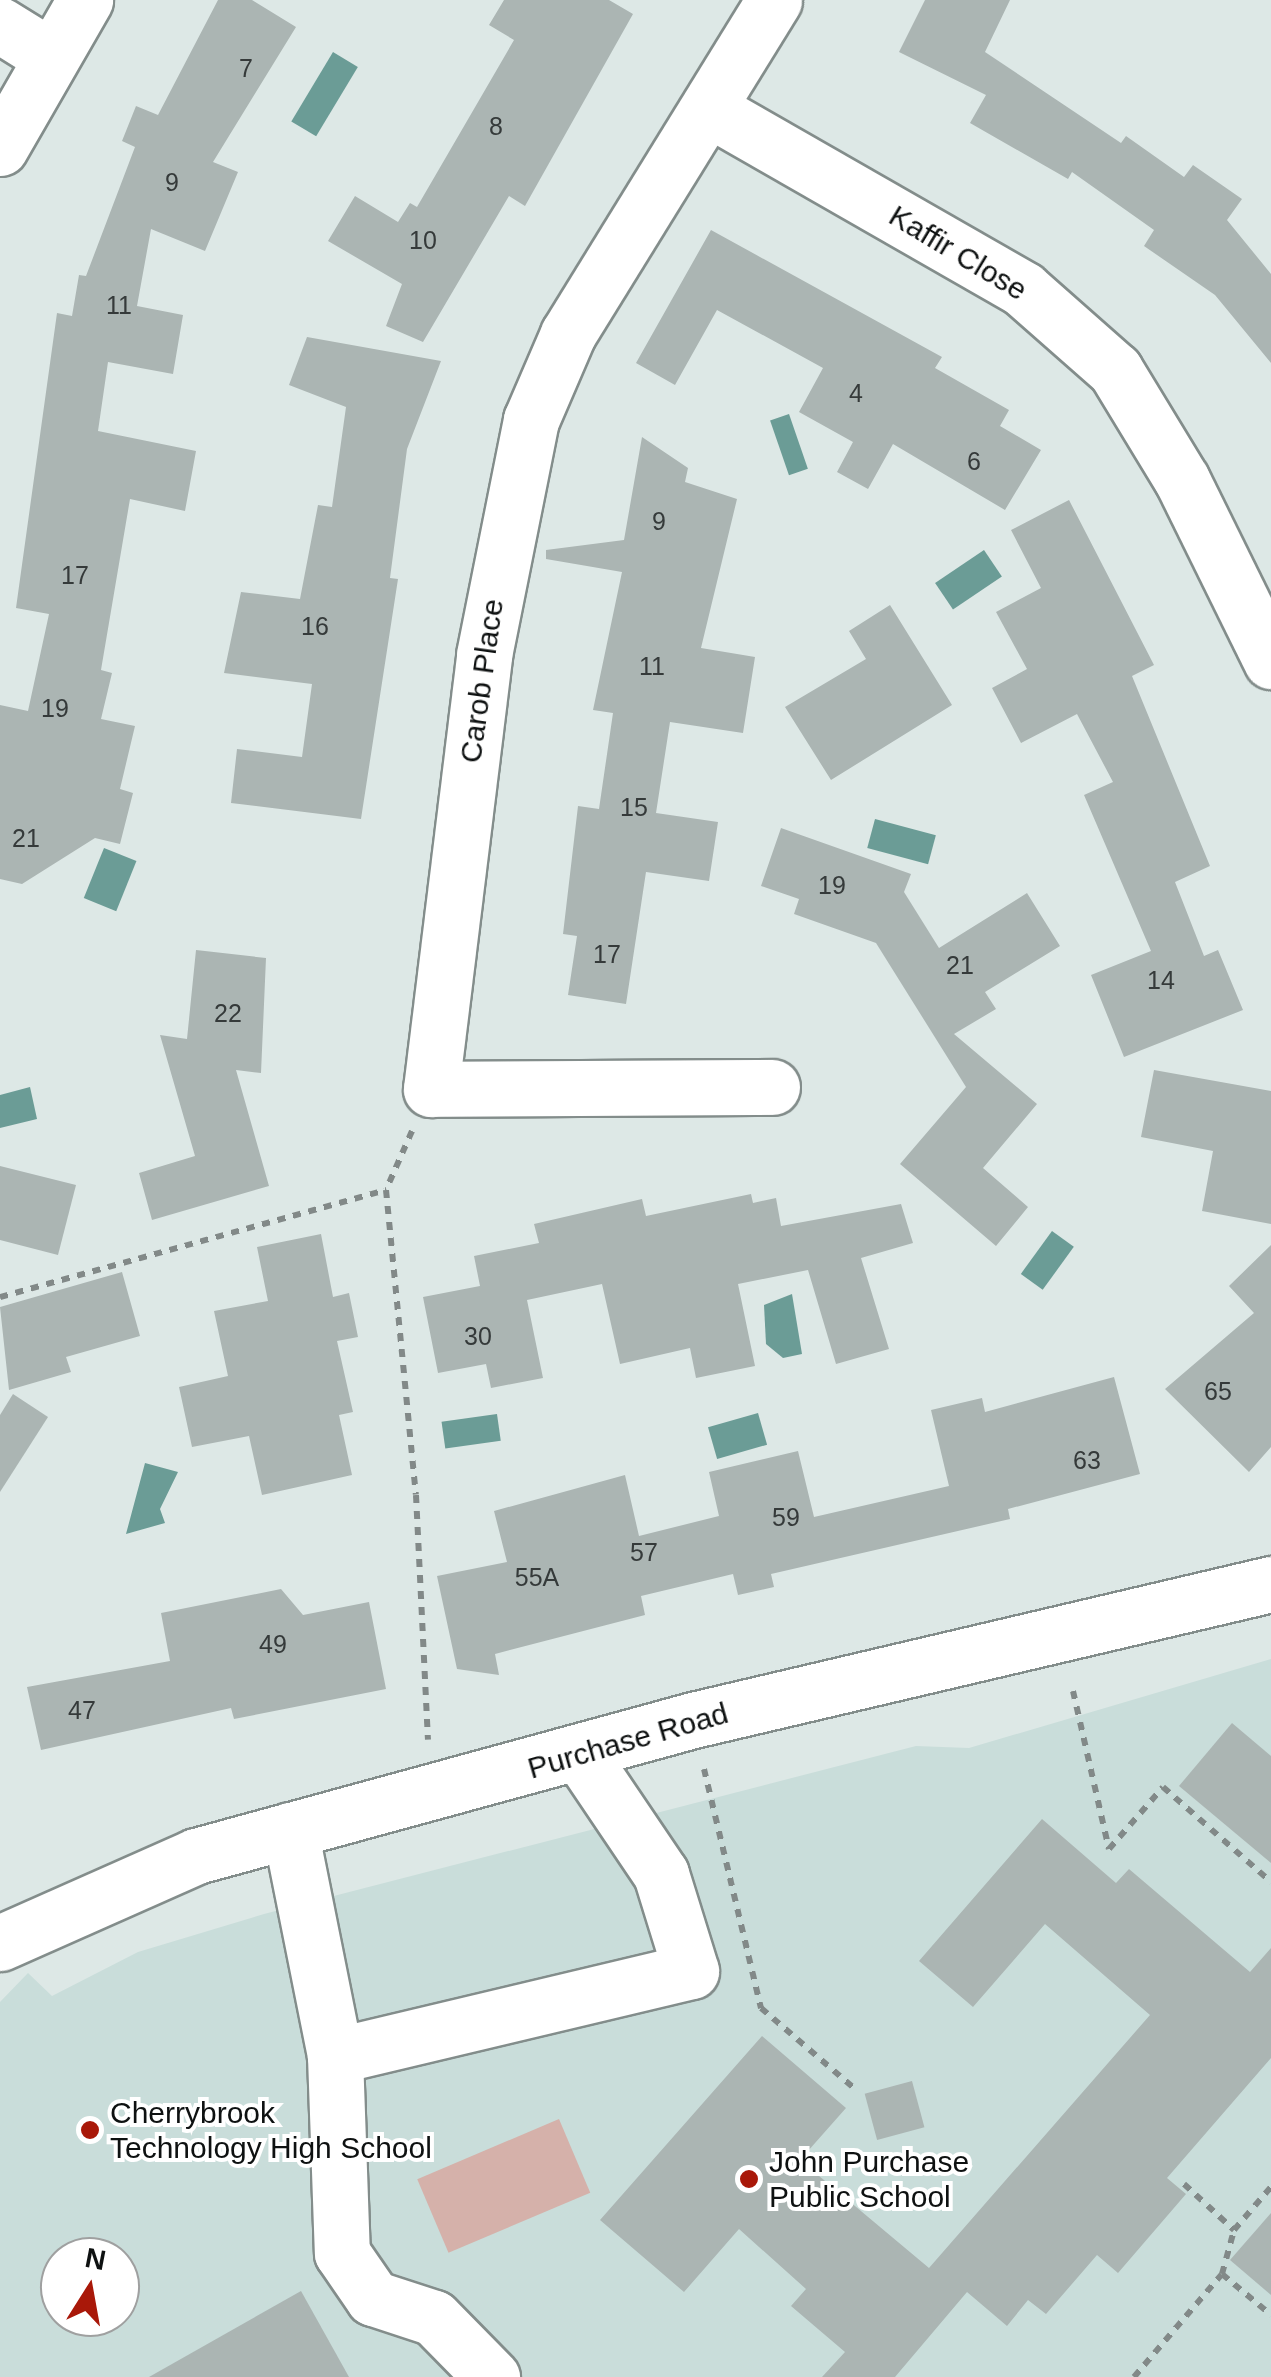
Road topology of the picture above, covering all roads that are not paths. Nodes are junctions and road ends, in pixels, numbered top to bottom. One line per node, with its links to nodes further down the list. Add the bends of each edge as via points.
1 (85, 0): 4 (street)
2 (774, 0): 5 (street, Carob Place)
3 (0, 26): 4 (street)
4 (50, 56): 6 (street)
5 (709, 109): 7 (street, Kaffir Close, via 1023,288 1114,370 1182,480); 8 (street, Carob Place, via 568,334 531,420 484,656 431,1089)
6 (0, 148)
7 (1271, 661)
8 (772, 1086)
9 (1271, 1584): 10 (street, Purchase Road)
10 (580, 1754): 11 (street, Purchase Road); 13 (street, via 661,1874 691,1972)
11 (290, 1830): 12 (street, Purchase Road, via 96,1894); 13 (street)
12 (0, 1943)
13 (334, 2056): 14 (street, via 342,2253 373,2298 434,2318)
14 (492, 2377)

